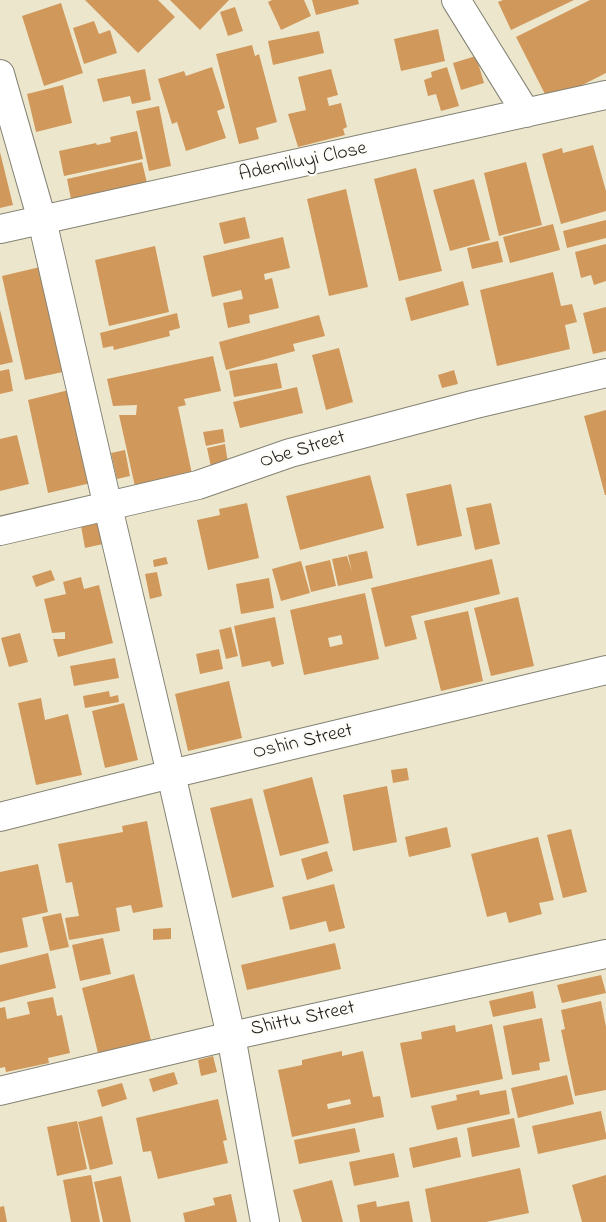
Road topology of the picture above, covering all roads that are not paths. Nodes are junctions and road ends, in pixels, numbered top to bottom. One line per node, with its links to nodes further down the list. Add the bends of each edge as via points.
1 (456, 0): 4 (street)
2 (0, 74): 5 (street)
3 (606, 95): 4 (street, Ademiluyi Close)
4 (526, 113): 5 (street, Ademiluyi Close)
5 (42, 220): 6 (street, Ademiluyi Close); 8 (street)
6 (0, 229)
7 (606, 373): 8 (street, Obe Street, via 300,450 198,485)
8 (108, 507): 9 (street, Obe Street); 11 (street)
9 (0, 531)
10 (606, 670): 11 (street, Oshin Street)
11 (171, 774): 12 (street, Oshin Street); 14 (street)
12 (0, 817)
13 (606, 954): 14 (street, Shittu Street)
14 (231, 1036): 15 (street, Shittu Street); 16 (street)
15 (0, 1090)
16 (265, 1222)

